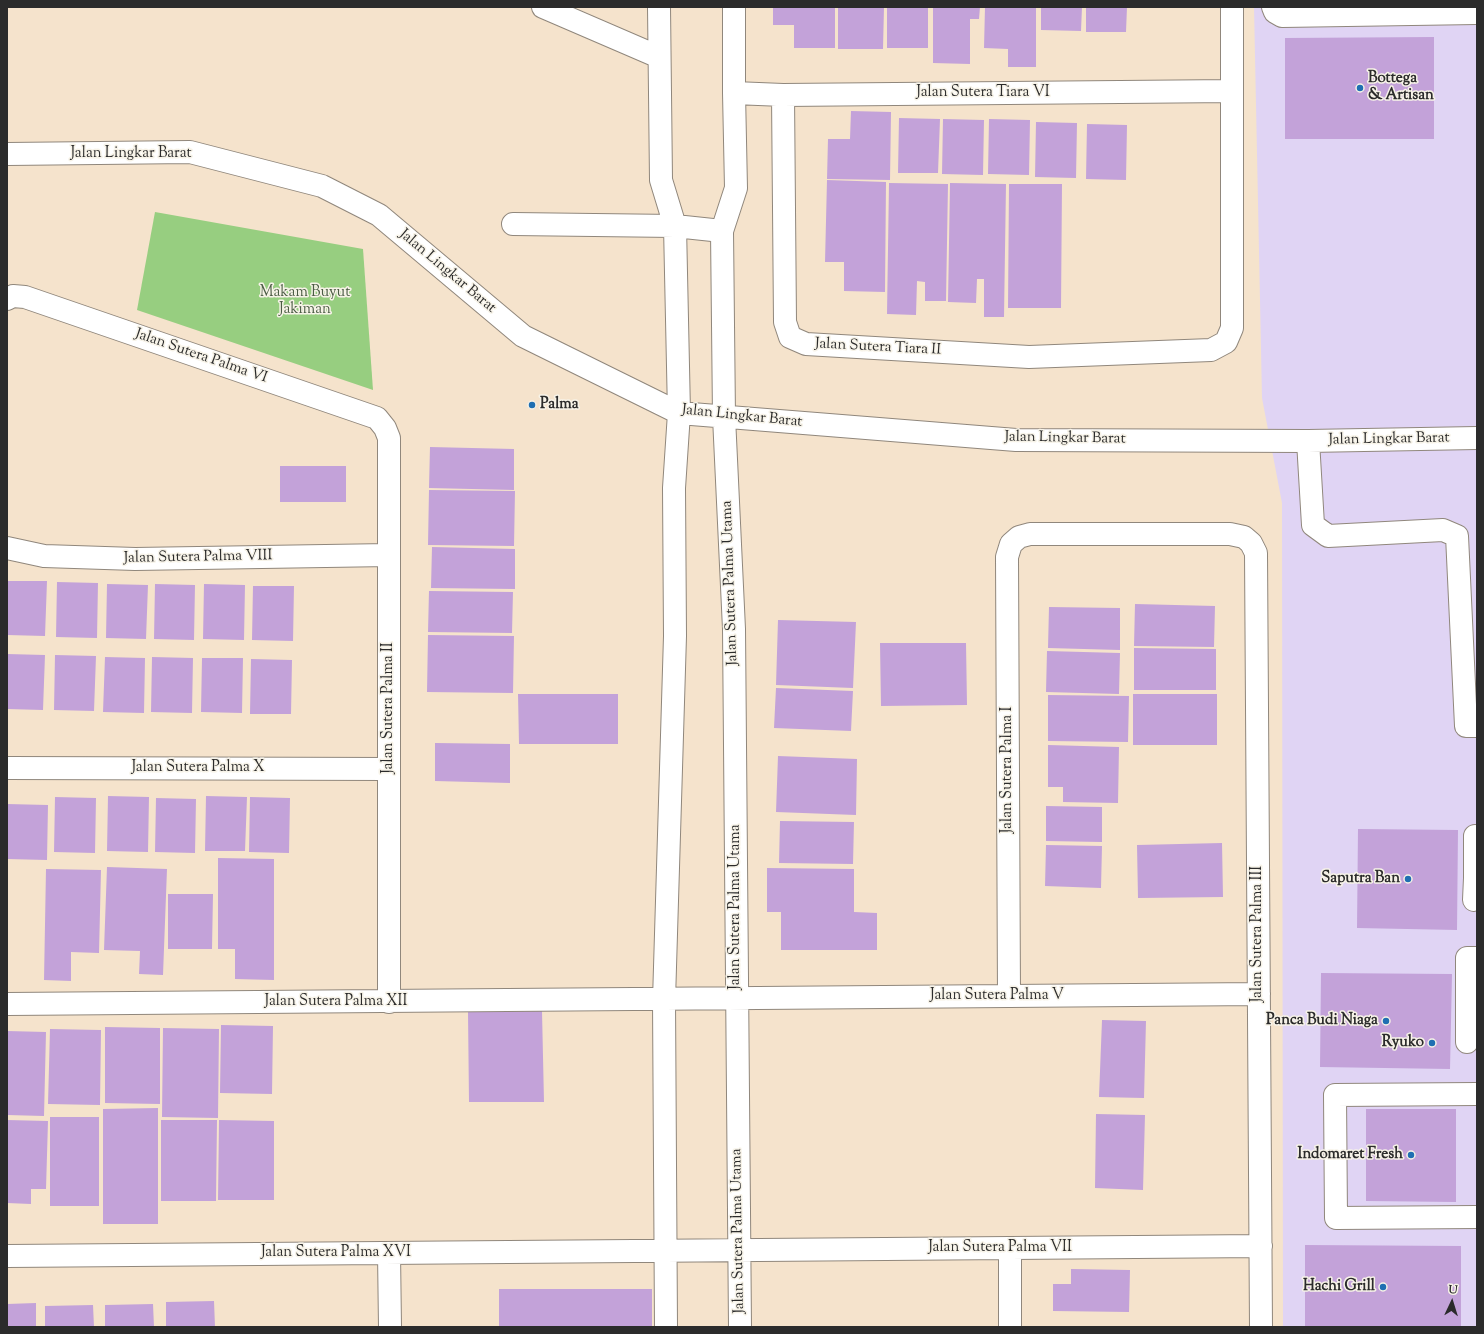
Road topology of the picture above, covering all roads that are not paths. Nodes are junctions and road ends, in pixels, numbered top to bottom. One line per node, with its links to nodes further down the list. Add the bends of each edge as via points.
1 (543, 7): 7 (street)
2 (659, 7): 7 (street)
3 (734, 7): 9 (street, Jalan Sutera Palma Utama)
4 (1232, 7): 8 (street)
5 (1273, 7): 6 (street, via 1275,12 1282,16)
6 (1473, 11)
7 (659, 57): 13 (street, via 661,180)
8 (1232, 91): 10 (street, Jalan Sutera Tiara VI); 10 (street, Jalan Sutera Tiara II, via 1232,328 1226,342 1211,350 1029,357 806,344 790,337 785,322)
9 (734, 93): 10 (street, Jalan Sutera Tiara VI); 14 (street, Jalan Sutera Palma Utama, via 736,188)
10 (783, 95)
11 (7, 154): 16 (street, Jalan Lingkar Barat, via 190,152 322,186 379,215 523,336)
12 (513, 224): 13 (street)
13 (674, 226): 14 (street); 16 (street)
14 (722, 231): 17 (street, Jalan Sutera Palma Utama)
15 (16, 298): 18 (street, Jalan Sutera Palma VI)
16 (679, 413): 17 (street, Jalan Lingkar Barat); 35 (street, via 674,488 675,636)
17 (724, 417): 20 (street, Jalan Lingkar Barat, via 1016,440); 34 (street, Jalan Sutera Palma Utama, via 734,630)
18 (376, 418): 23 (street, Jalan Sutera Palma II, via 385,428 389,438)
19 (1477, 438): 20 (street, Jalan Lingkar Barat)
20 (1308, 441): 24 (street, via 1313,525 1328,536 1443,530 1456,536)
21 (1010, 544): 32 (street, Jalan Sutera Palma III, via 1019,537 1030,534 1230,534 1244,537 1256,553); 33 (street, Jalan Sutera Palma I, via 1007,556)
22 (7, 548): 23 (street, Jalan Sutera Palma VIII, via 44,556 135,559)
23 (389, 555): 27 (street, Jalan Sutera Palma II)
24 (1471, 684): 25 (street, via 1466,726)
25 (1477, 726)
26 (7, 768): 27 (street, Jalan Sutera Palma X)
27 (390, 769): 36 (street, Jalan Sutera Palma II)
28 (1475, 836): 29 (street)
29 (1476, 878): 30 (street)
30 (1474, 900)
31 (1477, 958): 38 (street, via 1467,958)
32 (1259, 994): 33 (street, Jalan Sutera Palma V); 41 (street, Jalan Sutera Palma III)
33 (1009, 996): 34 (street, Jalan Sutera Palma V)
34 (736, 998): 35 (street, Jalan Sutera Palma V); 44 (street, Jalan Sutera Palma Utama)
35 (664, 1000): 36 (street, Jalan Sutera Palma XII); 43 (street)
36 (389, 1002): 37 (street, Jalan Sutera Palma XII)
37 (7, 1004)
38 (1467, 1042)
39 (1477, 1094): 40 (street, via 1335,1095 1336,1218)
40 (1477, 1217)
41 (1260, 1246): 42 (street, Jalan Sutera Palma VII); 51 (street, Jalan Sutera Palma III)
42 (1010, 1248): 44 (street, Jalan Sutera Palma VII); 50 (street)
43 (666, 1250): 44 (street, Jalan Sutera Palma VII); 45 (street, Jalan Sutera Palma XVI); 48 (street)
44 (739, 1251): 49 (street, Jalan Sutera Palma Utama)
45 (389, 1253): 46 (street, Jalan Sutera Palma XVI); 47 (street)
46 (7, 1256)
47 (390, 1327)
48 (666, 1327)
49 (740, 1327)
50 (1010, 1327)
51 (1261, 1327)

